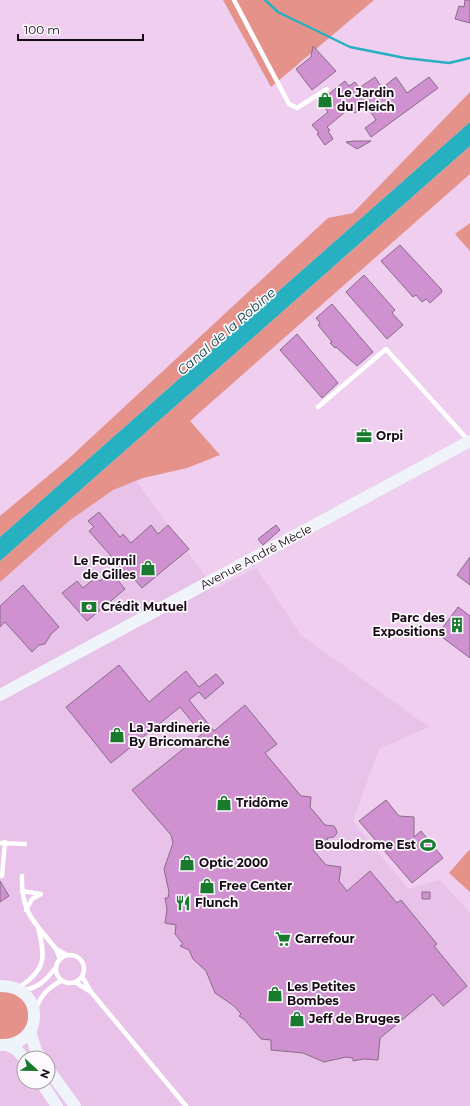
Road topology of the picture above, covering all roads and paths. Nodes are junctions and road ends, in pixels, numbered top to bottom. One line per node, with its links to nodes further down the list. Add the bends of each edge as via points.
1 (234, 0): 2 (lane, via 289,104 297,108)
2 (327, 89)
3 (318, 407): 4 (lane, via 386,349)
4 (470, 441): 5 (street, Avenue André Mècle)
5 (0, 695)
6 (2, 843): 7 (lane); 8 (lane)
7 (26, 844)
8 (2, 876)
9 (22, 876): 10 (lane)
10 (22, 891): 11 (lane); 11 (lane, via 41,894 32,899)
11 (26, 910): 12 (lane)
12 (38, 925): 13 (lane); 21 (lane, via 43,955 41,966 31,980)
13 (56, 949): 14 (lane); 15 (lane)
14 (67, 956): 15 (lane); 17 (lane, via 78,958 83,964)
15 (60, 959): 16 (lane)
16 (56, 967): 18 (lane, via 56,973); 21 (lane, via 41,984 33,988)
17 (82, 976): 19 (lane); 22 (lane)
18 (61, 981): 19 (lane); 23 (lane, via 49,987)
19 (75, 982): 22 (lane)
20 (0, 986): 21 (street)
21 (19, 989): 23 (street, via 32,1003)
22 (91, 992): 32 (lane)
23 (34, 1011): 24 (street, via 34,1022)
24 (30, 1031): 25 (street, via 16,1043); 27 (street)
25 (4, 1045): 26 (street)
26 (17, 1050)
27 (36, 1050)
28 (56, 1080): 31 (street)
29 (46, 1090): 30 (street)
30 (57, 1106)
31 (75, 1106)
32 (186, 1106)

